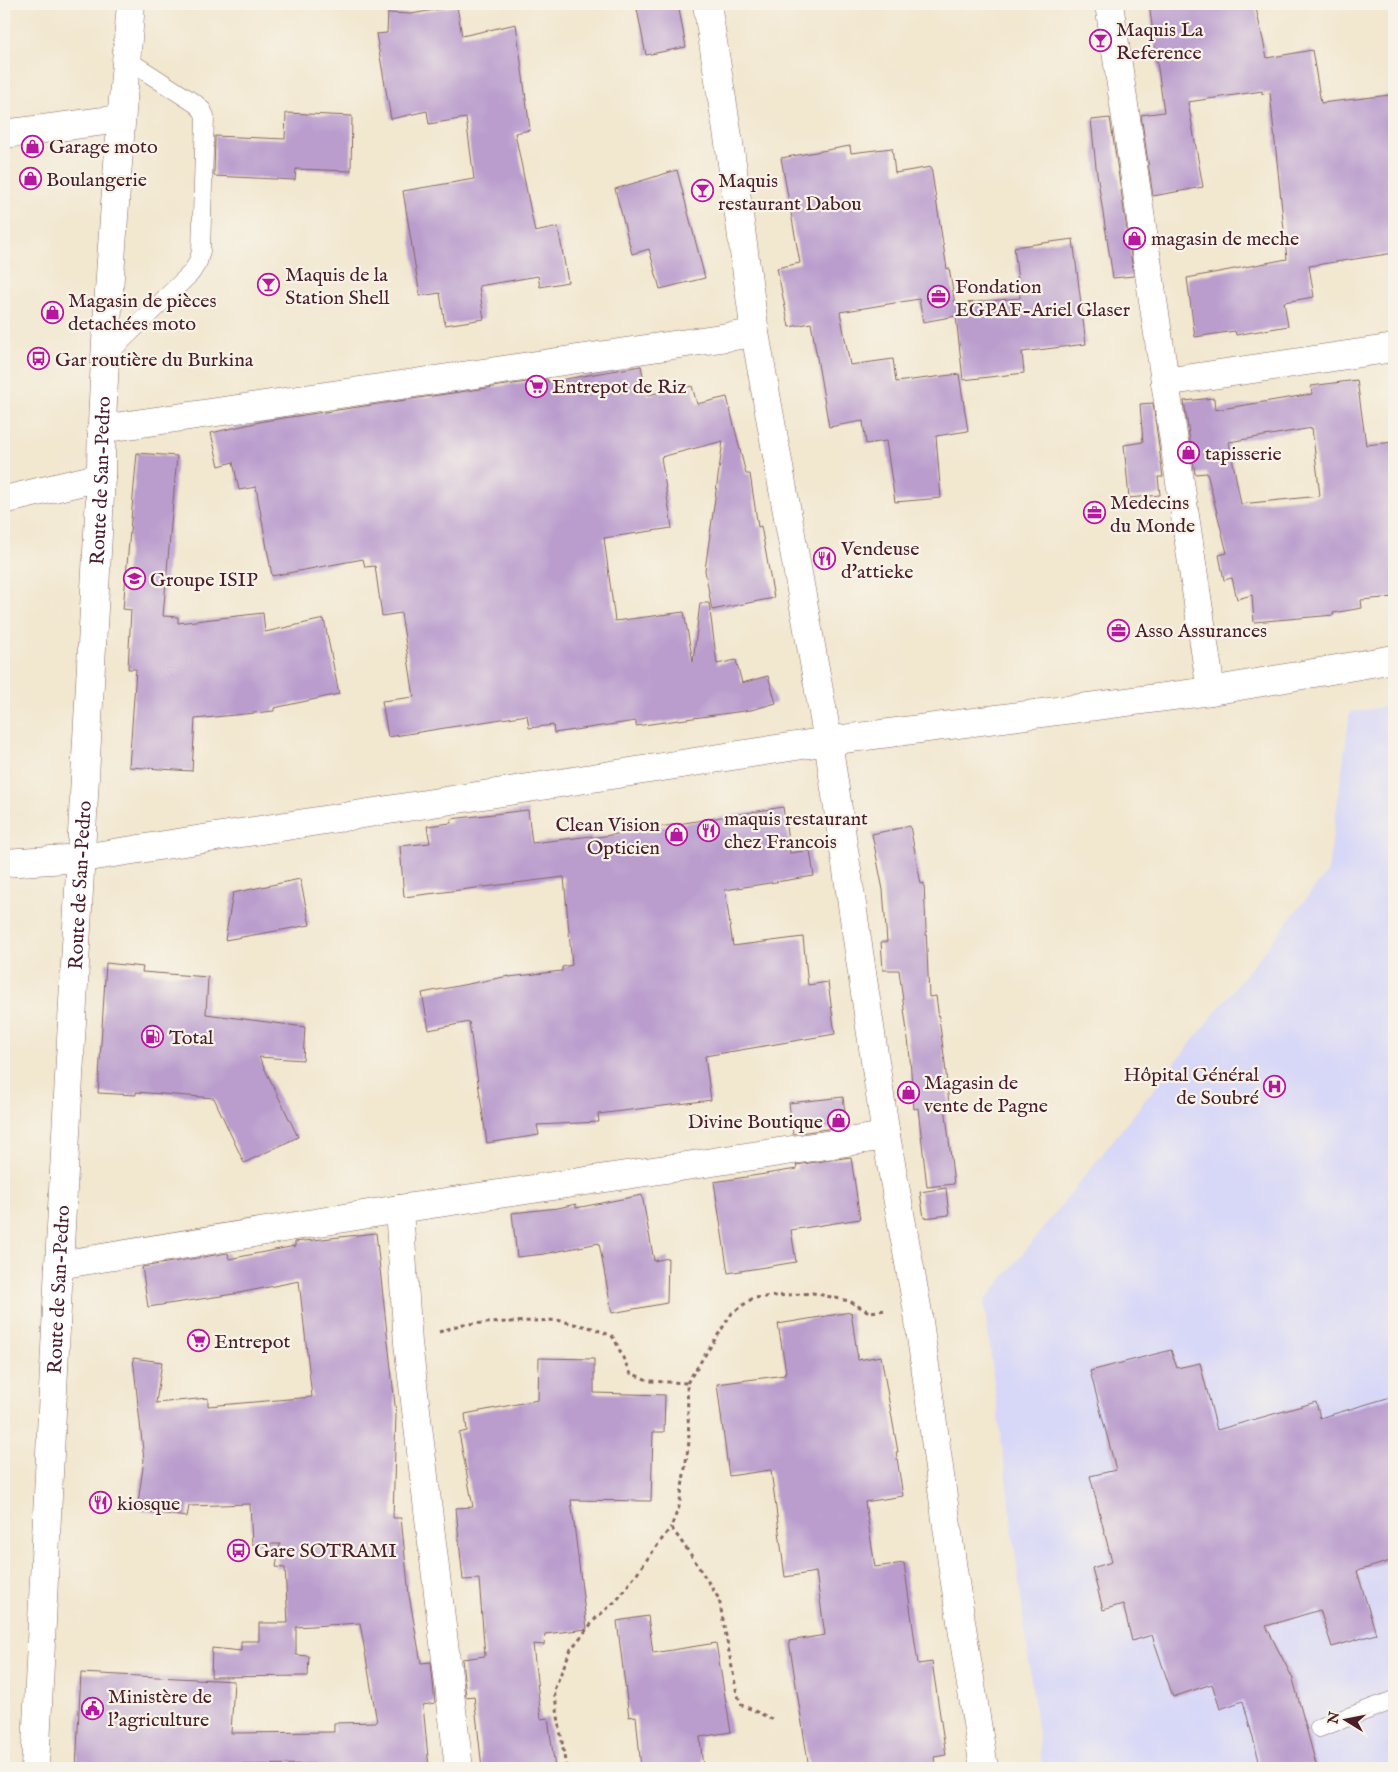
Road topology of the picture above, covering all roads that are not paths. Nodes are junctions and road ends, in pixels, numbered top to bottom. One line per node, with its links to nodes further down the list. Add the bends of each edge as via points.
1 (131, 4): 4 (street, Route de San-Pedro)
2 (707, 4): 7 (street)
3 (1109, 4): 10 (street)
4 (126, 59): 5 (street, Route de San-Pedro); 9 (lane, via 196,104 205,116 201,251 191,273)
5 (120, 119): 6 (street); 9 (street, Route de San-Pedro)
6 (4, 134)
7 (755, 334): 11 (street); 16 (street)
8 (1394, 348): 10 (street)
9 (105, 357): 11 (street, Route de San-Pedro)
10 (1165, 382): 15 (street)
11 (101, 429): 12 (street, Route de San-Pedro)
12 (101, 477): 13 (street); 17 (street, Route de San-Pedro)
13 (4, 500)
14 (1394, 659): 15 (street)
15 (1211, 691): 16 (street)
16 (828, 741): 17 (street); 19 (street)
17 (82, 858): 18 (street); 21 (street, Route de San-Pedro)
18 (4, 863)
19 (886, 1136): 20 (street); 26 (street, via 917,1307)
20 (399, 1209): 21 (street); 25 (street, via 408,1343)
21 (59, 1265): 24 (street, Route de San-Pedro)
22 (1394, 1700): 23 (lane)
23 (1320, 1728)
24 (35, 1768)
25 (459, 1768)
26 (984, 1768)

